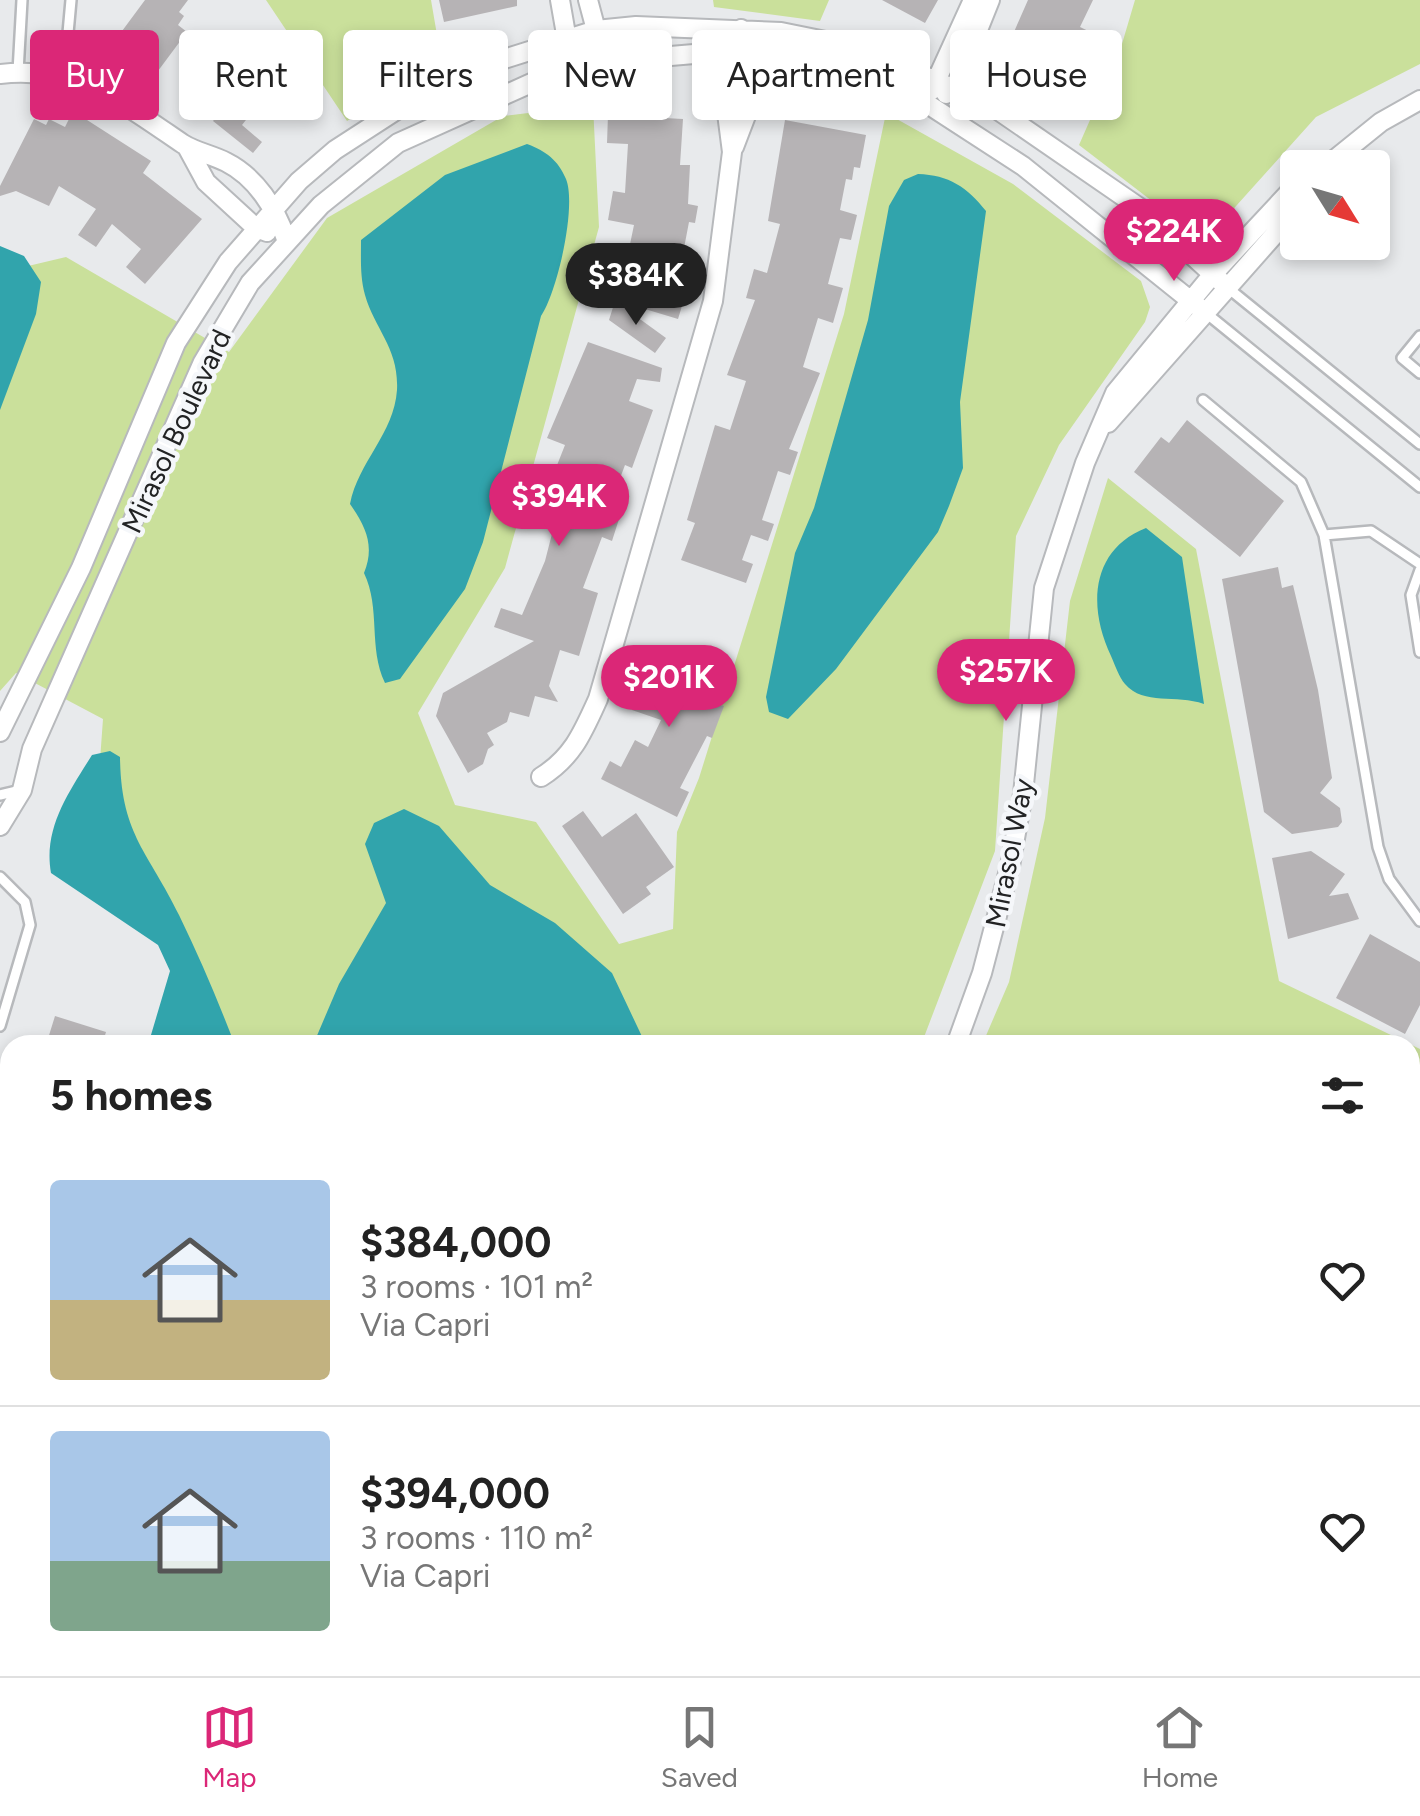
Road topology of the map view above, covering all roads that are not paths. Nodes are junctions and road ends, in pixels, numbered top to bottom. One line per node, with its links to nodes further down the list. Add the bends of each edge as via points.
1 (22, 0): 13 (lane)
2 (71, 0): 8 (lane)
3 (560, 0): 9 (street)
4 (588, 0): 10 (street)
5 (973, 0): 14 (street)
6 (990, 0): 11 (street)
7 (741, 29): 10 (street, Mirasol Boulevard); 14 (street, Mirasol Boulevard, via 830,40)
8 (68, 30)
9 (566, 30)
10 (596, 30)
11 (978, 30)
12 (528, 52): 28 (street, Mirasol Boulevard, via 426,91 336,150)
13 (9, 73)
14 (934, 82): 16 (street, Mirasol Boulevard); 17 (street)
15 (528, 85): 31 (street, Mirasol Boulevard, via 398,143)
16 (950, 88)
17 (930, 100)
18 (1420, 100): 25 (street)
19 (930, 106): 34 (street, Mirasol Boulevard, via 1022,166)
20 (150, 120): 24 (street)
21 (728, 120): 26 (street)
22 (744, 120): 26 (street)
23 (1012, 120): 32 (street, Mirasol Boulevard, via 1140,208)
24 (187, 146): 28 (street, via 230,164); 29 (street, via 206,182)
25 (1347, 150)
26 (732, 152): 46 (street, via 714,301 598,699 575,748)
27 (1280, 202): 32 (street, Mirasol Way)
28 (275, 207): 29 (street, Mirasol Boulevard); 31 (street)
29 (256, 228): 31 (street); 45 (street, Mirasol Boulevard, via 176,343 80,568)
30 (1280, 229): 33 (street, Mirasol Way)
31 (286, 239): 47 (street, Mirasol Boulevard, via 250,282 203,362 32,749)
32 (1213, 274): 33 (street, Mirasol Boulevard); 34 (street, Mirasol Way)
33 (1228, 288): 35 (street, Mirasol Way); 40 (lane)
34 (1190, 301): 35 (street, Mirasol Boulevard); 39 (street, Mirasol Way, via 1115,393)
35 (1206, 314): 39 (street, Mirasol Way); 41 (lane)
36 (1420, 336): 37 (lane, via 1402,358)
37 (1420, 372)
38 (1203, 400): 42 (lane, via 1301,482)
39 (1104, 427): 53 (street, Mirasol Way, via 1044,588 1010,866)
40 (1420, 444)
41 (1420, 487)
42 (1324, 535): 43 (lane, via 1370,531); 51 (lane, via 1378,847 1389,879)
43 (1420, 567): 44 (lane, via 1411,595)
44 (1420, 652)
45 (0, 732)
46 (541, 776)
47 (22, 790): 48 (lane); 49 (street, Mirasol Boulevard)
48 (0, 795)
49 (0, 826)
50 (0, 877): 52 (lane, via 25,902 30,926)
51 (1420, 921)
52 (0, 1026)
53 (960, 1035)

